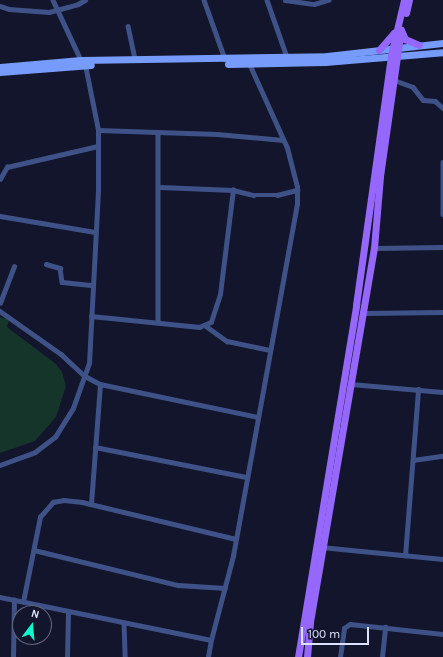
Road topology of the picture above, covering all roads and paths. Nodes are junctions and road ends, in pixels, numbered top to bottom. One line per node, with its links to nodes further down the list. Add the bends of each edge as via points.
1 (54, 0): 10 (street)
2 (85, 0): 10 (street)
3 (204, 0): 20 (street)
4 (267, 0): 18 (street)
5 (285, 0): 6 (street, via 314,4)
6 (328, 0)
7 (404, 0): 12 (main road)
8 (409, 0): 12 (main road)
9 (0, 6): 10 (street, via 36,12)
10 (58, 11): 21 (street)
11 (128, 26): 19 (street)
12 (400, 28): 14 (main road, via 405,39); 15 (main road); 16 (main road)
13 (443, 43): 14 (main road)
14 (419, 45): 16 (main road)
15 (379, 50): 16 (main road); 18 (main road)
16 (395, 51): 17 (main road); 22 (main road, via 325,62); 25 (main road); 51 (main road)
17 (443, 52)
18 (287, 57): 20 (main road)
19 (136, 59): 20 (main road); 21 (main road)
20 (225, 59)
21 (83, 63): 22 (main road); 23 (main road); 24 (main road); 27 (street)
22 (249, 64): 29 (street)
23 (0, 67)
24 (0, 72)
25 (394, 80): 26 (street, via 413,87 423,100 435,101); 40 (main road, via 380,176)
26 (443, 108)
27 (98, 130): 28 (street); 30 (street)
28 (158, 133): 29 (street); 33 (street)
29 (283, 140): 35 (street)
30 (98, 146): 32 (street, via 7,167); 38 (street)
31 (443, 162): 36 (street)
32 (0, 180)
33 (160, 187): 34 (street); 49 (street)
34 (233, 190): 35 (street, via 253,195 277,195); 50 (street, via 216,313)
35 (297, 190): 53 (street, via 297,204)
36 (443, 214)
37 (0, 216): 38 (street)
38 (96, 232): 43 (street)
39 (443, 247): 40 (street)
40 (374, 248): 47 (main road)
41 (46, 264): 43 (street, via 60,268 62,282)
42 (14, 267): 44 (street)
43 (93, 284): 48 (street)
44 (0, 303)
45 (0, 312): 54 (street, via 61,354)
46 (443, 312): 47 (street)
47 (364, 313): 52 (main road)
48 (91, 316): 49 (street); 54 (street, via 89,363)
49 (158, 321): 50 (street)
50 (206, 326): 53 (street, via 226,341)
51 (353, 329): 52 (main road); 67 (main road)
52 (361, 330): 56 (main road)
53 (270, 350): 59 (street)
54 (85, 376): 55 (street); 63 (street, via 74,408 55,437 35,452)
55 (100, 384): 59 (street); 60 (street)
56 (351, 384): 57 (street); 68 (main road)
57 (418, 390): 58 (street); 62 (street)
58 (443, 392)
59 (258, 417): 64 (street)
60 (95, 447): 64 (street); 65 (street)
61 (443, 456): 62 (street)
62 (413, 460): 70 (street)
63 (0, 465)
64 (247, 477): 66 (street)
65 (91, 504): 66 (street); 69 (street, via 64,500 53,502 40,517)
66 (236, 539): 72 (street)
67 (315, 546): 68 (street); 85 (main road)
68 (323, 547): 70 (street); 86 (main road)
69 (34, 550): 72 (street, via 178,585); 75 (street)
70 (405, 556): 71 (street)
71 (443, 559)
72 (225, 588): 80 (street)
73 (0, 597): 74 (street)
74 (14, 600): 75 (street); 81 (street)
75 (23, 602): 76 (street)
76 (68, 612): 77 (street); 82 (street)
77 (124, 623): 80 (street); 83 (street)
78 (385, 627): 79 (street); 87 (street, via 345,625); 88 (street)
79 (443, 634)
80 (211, 640): 84 (street)
81 (13, 657)
82 (68, 657)
83 (125, 657)
84 (208, 657)
85 (298, 657)
86 (307, 657)
87 (340, 657)
88 (382, 657)

